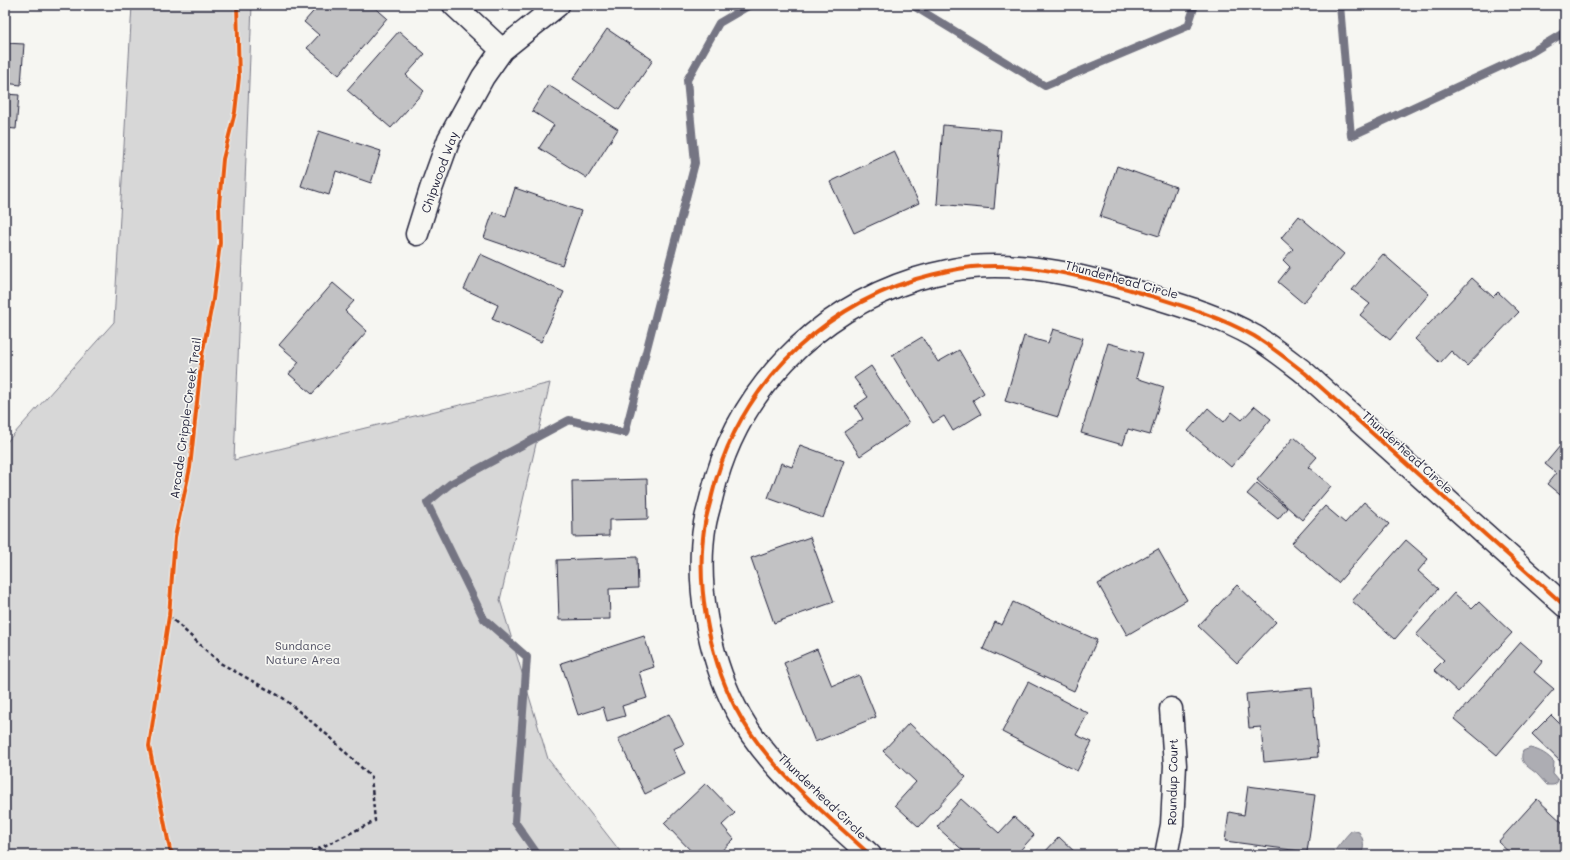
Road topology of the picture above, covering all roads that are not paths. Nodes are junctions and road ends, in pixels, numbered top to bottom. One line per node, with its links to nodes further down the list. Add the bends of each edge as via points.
1 (454, 5): 3 (street)
2 (558, 5): 3 (street, Chipwood Way)
3 (502, 50): 4 (street, Chipwood Way, via 449,139 430,189)
4 (417, 234)
5 (1565, 606): 7 (street, Thunderhead Circle, via 1305,373 1254,336 1223,321 1099,281 1045,269 971,267 935,273 899,284 852,306 827,323 766,380 737,425 717,472 705,524 702,556 704,608 709,634 721,674 736,708 755,739 778,768)
6 (1172, 709): 8 (street, Roundup Court, via 1175,765 1172,825)
7 (870, 855)
8 (1166, 855)

